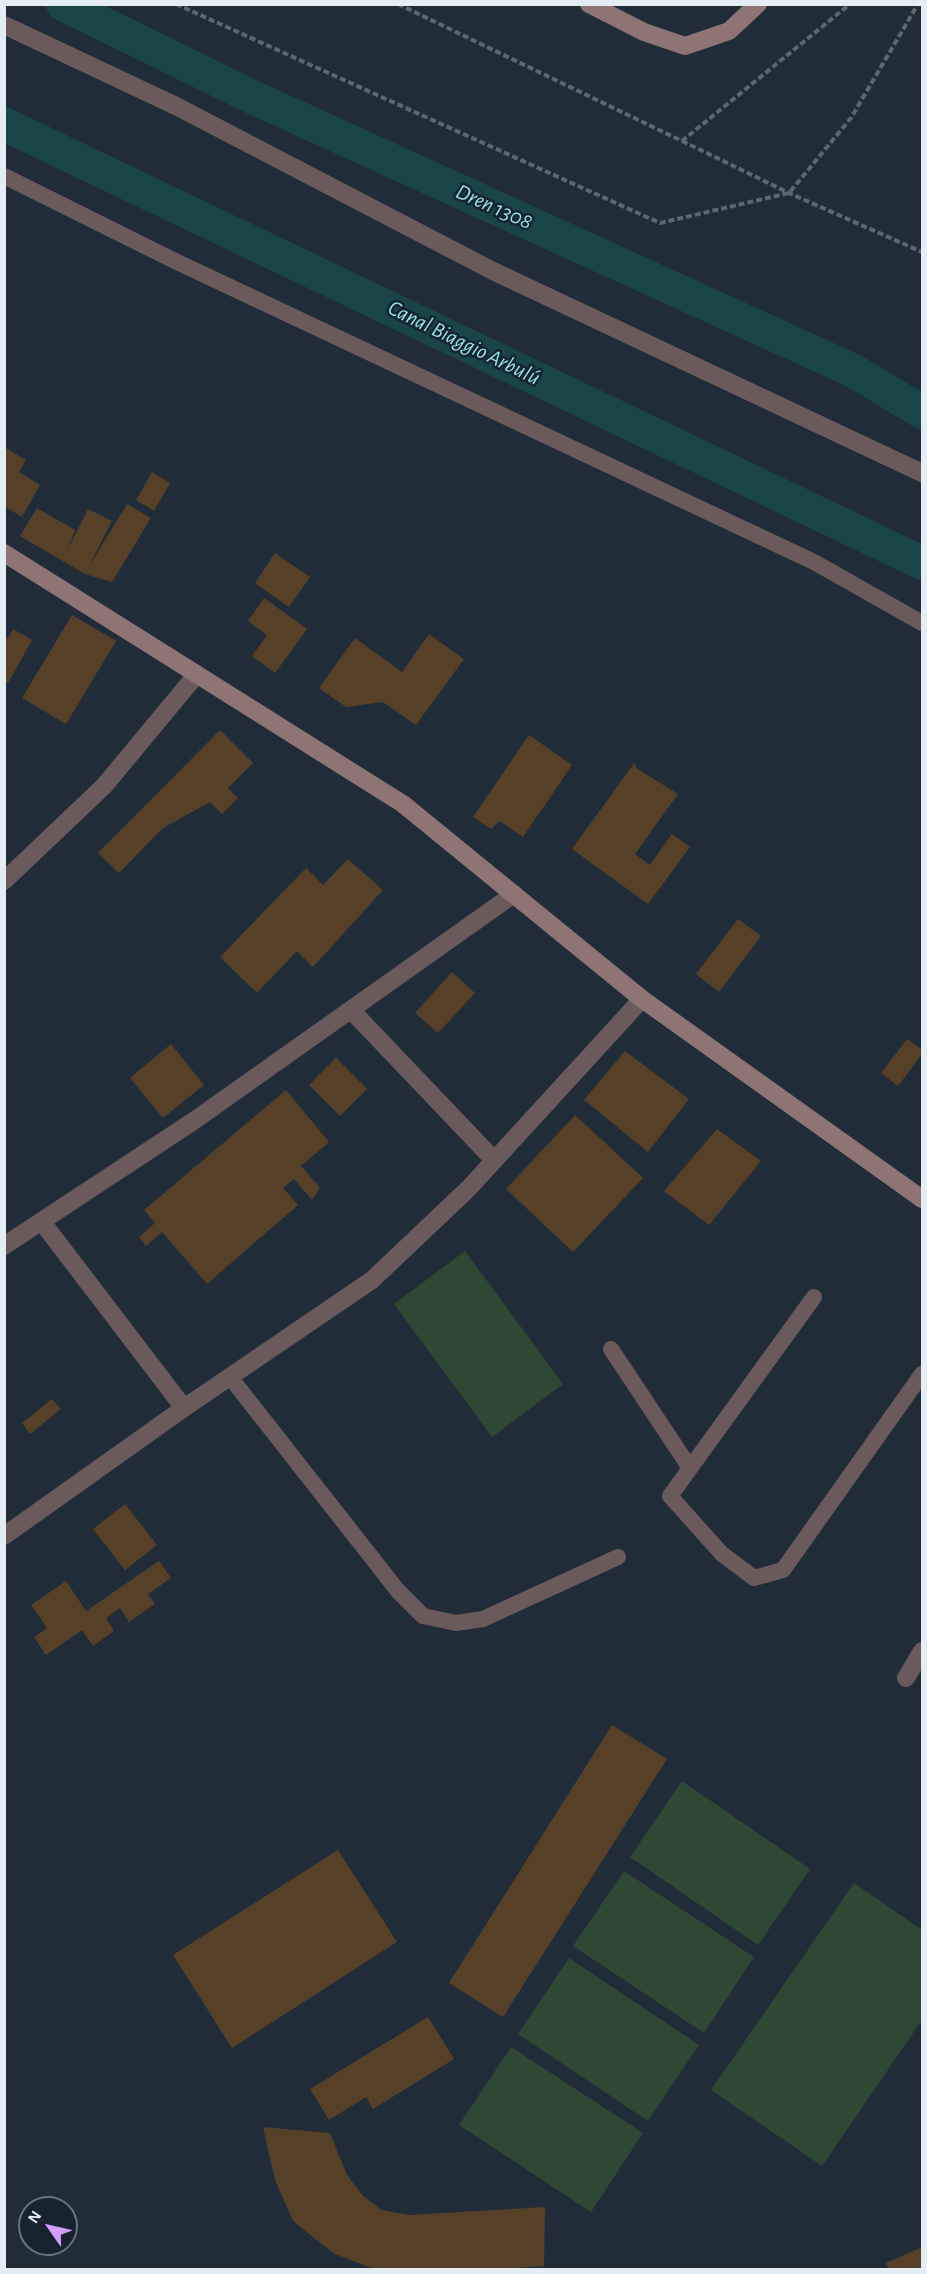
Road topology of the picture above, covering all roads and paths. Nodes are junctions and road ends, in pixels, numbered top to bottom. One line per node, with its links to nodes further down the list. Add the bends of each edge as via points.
1 (176, 4): 10 (path, via 660,223)
2 (398, 4): 8 (path)
3 (589, 4): 4 (street, via 644,32 685,46 729,31)
4 (758, 4)
5 (850, 4): 8 (path)
6 (918, 4): 10 (path, via 851,118)
7 (4, 25): 12 (street, via 176,106 493,271)
8 (682, 141): 10 (path)
9 (4, 176): 14 (lane, via 175,261 814,562)
10 (789, 193): 11 (path)
11 (922, 252)
12 (922, 473)
13 (4, 553): 15 (street)
14 (922, 622)
15 (196, 674): 16 (street, via 104,786); 17 (street, via 403,804)
16 (4, 880)
17 (514, 894): 18 (street); 19 (street)
18 (642, 999): 20 (street); 21 (street)
19 (351, 1010): 20 (street); 22 (street)
20 (494, 1160): 27 (street, via 372,1280)
21 (922, 1199)
22 (42, 1221): 23 (street); 28 (street)
23 (4, 1246)
24 (814, 1297): 29 (lane)
25 (611, 1349): 29 (lane)
26 (922, 1374): 29 (lane, via 783,1570 754,1578 722,1554 670,1496)
27 (230, 1377): 28 (street); 31 (lane, via 398,1591 423,1616 456,1623 483,1619)
28 (184, 1408): 30 (street)
29 (690, 1468)
30 (4, 1536)
31 (618, 1557)
32 (922, 1651): 33 (street)
33 (906, 1678)

